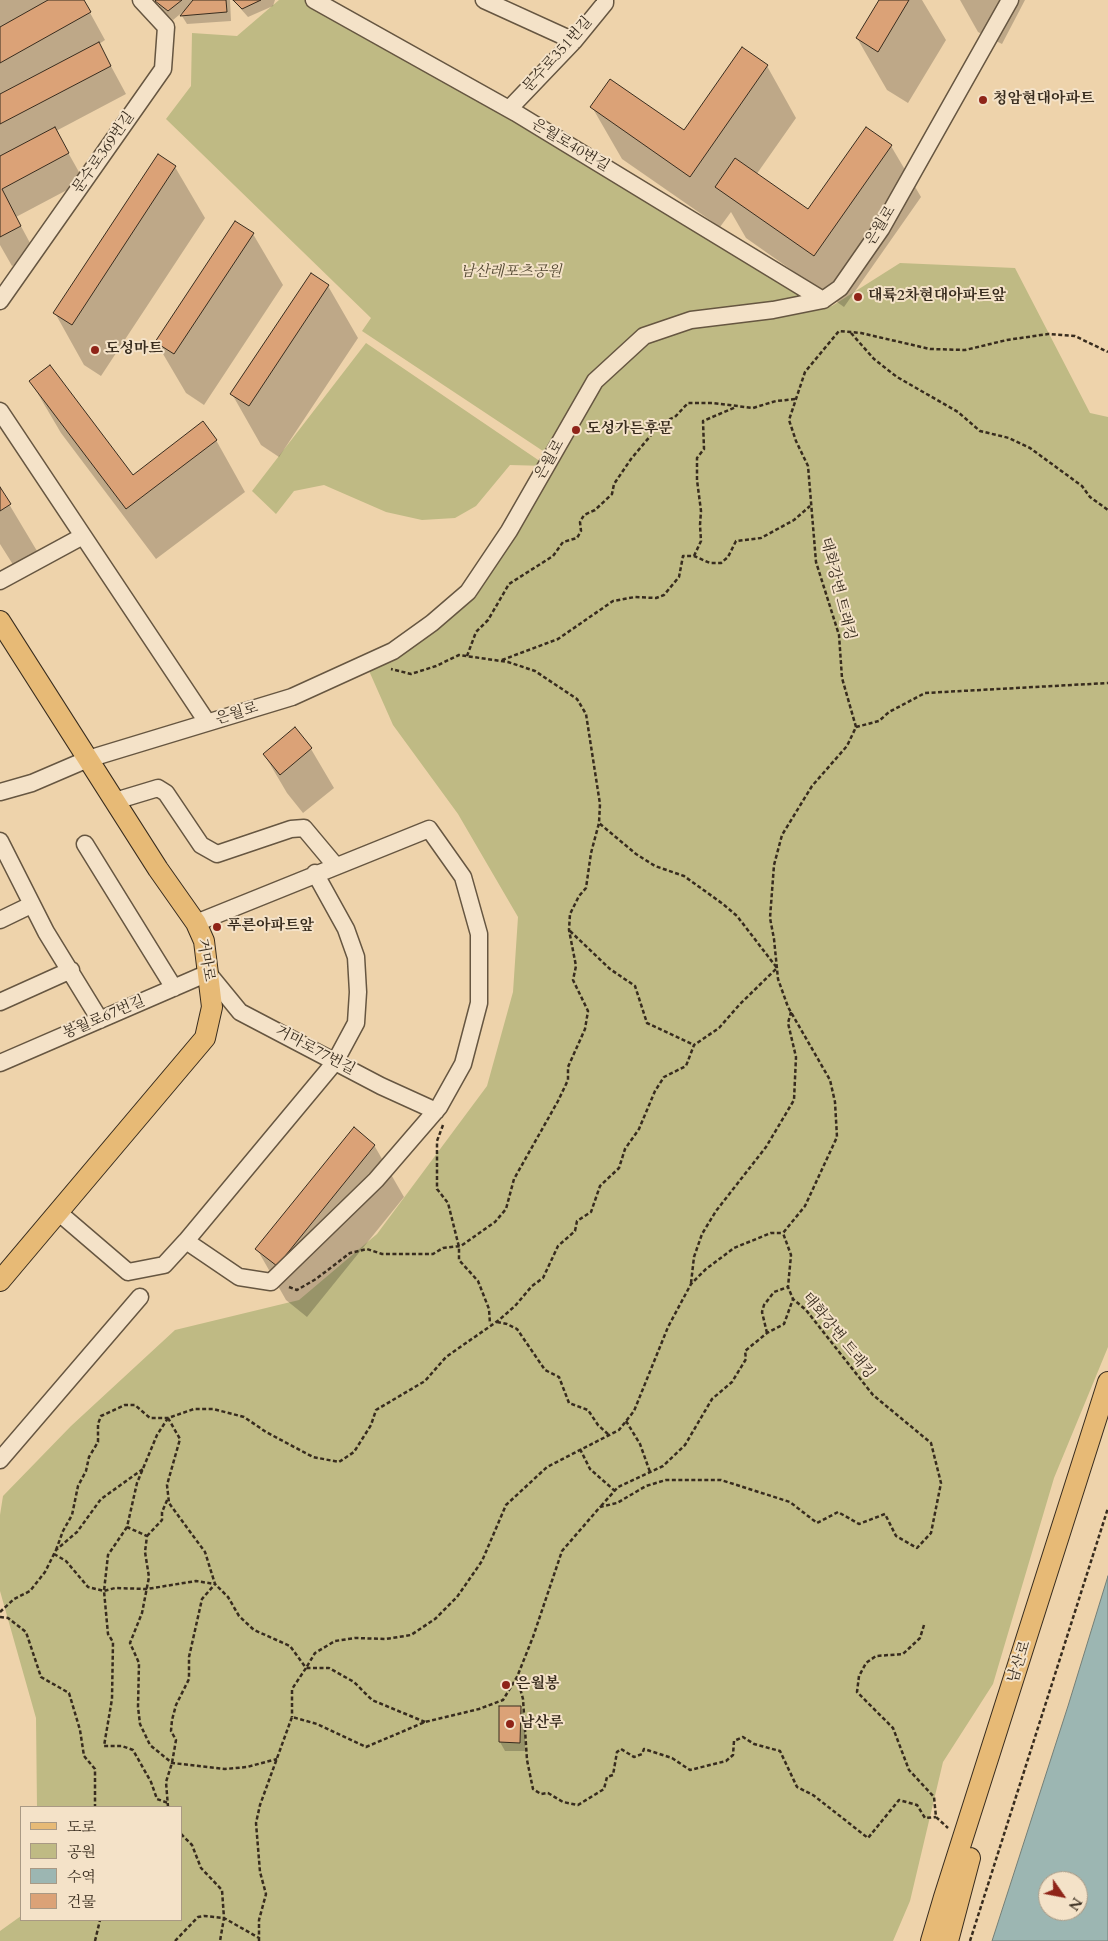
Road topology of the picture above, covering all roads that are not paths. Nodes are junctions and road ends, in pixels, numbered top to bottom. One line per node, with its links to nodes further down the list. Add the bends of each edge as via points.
1 (141, 0): 9 (street, 문수로369번길, via 166,27 163,69)
2 (314, 0): 7 (street, 은월로40번길)
3 (484, 0): 6 (street)
4 (605, 0): 6 (street, 문수로351번길)
5 (1010, 0): 8 (street, 은월로, via 881,229 840,288)
6 (574, 41): 7 (street, 문수로351번길)
7 (509, 109): 8 (street, 은월로40번길)
8 (823, 300): 14 (street, 은월로, via 691,320 644,336 595,381 509,531 468,592 393,651 292,697)
9 (0, 301)
10 (0, 411): 11 (street)
11 (83, 536): 12 (street); 14 (street)
12 (0, 581)
13 (0, 621): 15 (main road, 거마로)
14 (208, 722): 15 (street, 은월로)
15 (88, 759): 16 (street, 은월로, via 32,783); 17 (main road, 거마로)
16 (0, 792)
17 (116, 802): 20 (street, via 158,788 166,793 201,845 217,854 291,829 304,828); 24 (main road, 거마로)
18 (0, 842): 22 (street)
19 (85, 844): 27 (street)
20 (335, 865): 21 (street); 32 (street, via 429,829 463,877 479,934 479,1003 463,1064)
21 (315, 873): 24 (street); 30 (street, via 346,929 356,957 356,1023)
22 (31, 905): 23 (street); 25 (street)
23 (0, 920)
24 (196, 923): 26 (main road, 거마로, via 204,940)
25 (71, 970): 28 (street); 29 (street)
26 (208, 973): 27 (street, 봉월로67번길); 30 (street, 거마로77번길, via 240,1012); 33 (main road, 거마로, via 212,1007 205,1038)
27 (174, 988): 29 (street, 봉월로67번길)
28 (0, 1002)
29 (100, 1020): 31 (street, 봉월로67번길)
30 (335, 1062): 32 (street, 거마로77번길); 34 (street)
31 (0, 1063)
32 (436, 1112): 34 (street, via 376,1180 271,1282 240,1276)
33 (58, 1212): 34 (street, via 128,1272 164,1265); 35 (main road, 거마로)
34 (186, 1241)
35 (0, 1281)
36 (140, 1297): 39 (street)
37 (1108, 1382): 40 (main road, 남산로)
38 (1108, 1413): 41 (main road, 남산로, via 1013,1729 967,1866)
39 (0, 1460)
40 (932, 1941)
41 (948, 1941)

